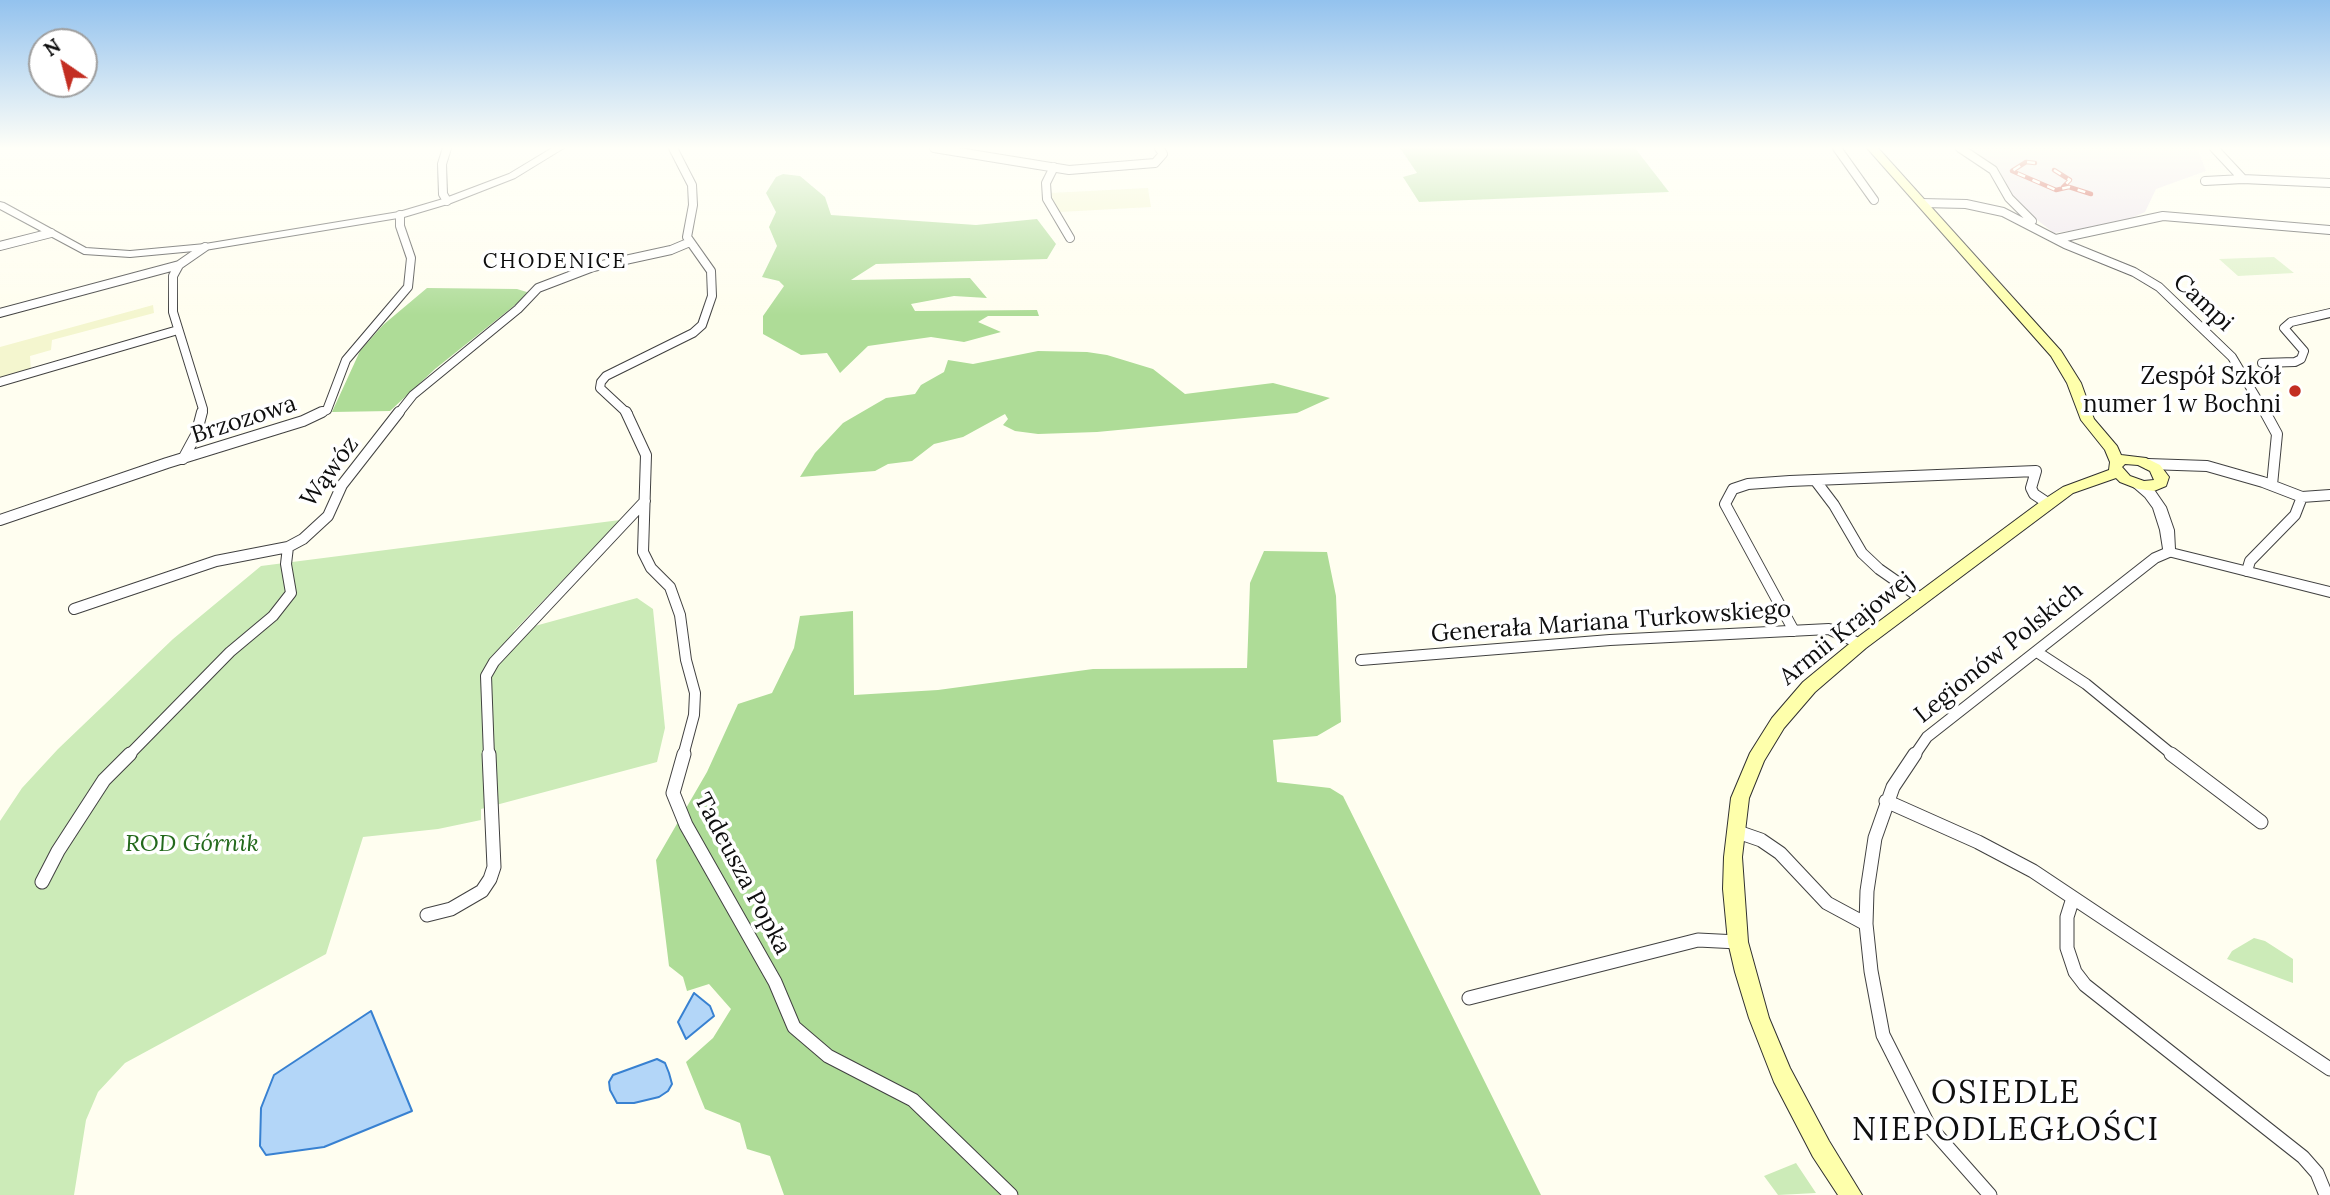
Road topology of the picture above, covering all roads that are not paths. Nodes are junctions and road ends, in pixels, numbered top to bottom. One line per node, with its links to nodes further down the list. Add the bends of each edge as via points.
1 (438, 204): 9 (street)
2 (693, 204): 14 (street)
3 (1049, 204): 13 (street)
4 (1922, 204): 5 (street, Campi); 23 (main road, via 2049,344)
5 (1928, 204)
6 (1954, 204): 12 (street, Campi, via 2015,216)
7 (2014, 204): 12 (street)
8 (0, 205): 11 (street)
9 (400, 215): 16 (street); 24 (street, Brzozowa, via 411,258 408,287 346,360 327,410)
10 (2330, 230): 12 (street, via 2163,216)
11 (51, 233): 15 (street); 16 (street, via 84,251 104,254)
12 (2053, 237): 31 (street, Campi, via 2159,287 2232,357 2277,434)
13 (1070, 238)
14 (690, 242): 34 (street, Tadeusza Popka, via 711,271 712,296 702,325 601,382 600,388 628,414 646,455); 38 (street, Wąwóz, via 593,267 538,288 413,395 342,485 328,516)
15 (0, 246)
16 (205, 247): 17 (street)
17 (179, 265): 18 (street); 20 (street, Brzozowa, via 173,276)
18 (0, 313)
19 (2330, 313): 21 (street, via 2291,321 2284,328 2304,351 2301,359)
20 (178, 330): 22 (street); 24 (street, Brzozowa, via 202,409 196,435)
21 (2262, 363)
22 (0, 382)
23 (2084, 405): 25 (main road, via 2120,448); 26 (main road, via 2088,419 2112,449)
24 (183, 459): 36 (street)
25 (2145, 463): 26 (main road, Armii Krajowej, via 2124,459); 27 (street, via 2190,463); 29 (main road)
26 (2117, 467): 30 (main road); 35 (main road, Armii Krajowej)
27 (2229, 472): 29 (street, via 2181,468 2167,472); 31 (street)
28 (1815, 480): 35 (street, via 2036,471 2031,488 2034,494); 42 (street, via 1862,554); 44 (street, via 1748,484 1733,489 1725,504)
29 (2160, 481): 30 (main road, Armii Krajowej); 37 (street, via 2171,513)
30 (2133, 483): 35 (main road, Armii Krajowej, via 2099,485); 37 (street, via 2154,498)
31 (2272, 485): 33 (street)
32 (2330, 495): 33 (street)
33 (2302, 497): 40 (street, via 2295,515 2250,561)
34 (645, 501): 53 (street, via 486,676 494,867 482,891 451,909); 58 (street, Tadeusza Popka, via 643,552 670,587 681,615 695,693 694,715 673,793 686,825 775,982 794,1027 828,1056 913,1100)
35 (2052, 502): 42 (main road, Armii Krajowej)
36 (0, 520)
37 (2167, 530): 39 (street)
38 (288, 547): 43 (street, via 216,561); 51 (street, via 291,593 273,616 230,652 104,780)
39 (2169, 552): 40 (street); 46 (street, Legionów Polskich, via 2155,558)
40 (2247, 572): 41 (street)
41 (2330, 592)
42 (1922, 599): 45 (main road, Armii Krajowej)
43 (74, 609)
44 (1794, 631): 45 (street, Generała Mariana Turkowskiego, via 1829,629); 47 (street, Generała Mariana Turkowskiego)
45 (1860, 644): 50 (main road, Armii Krajowej, via 1809,687 1778,723 1756,758 1740,798)
46 (2037, 652): 48 (street, Legionów Polskich, via 1927,737); 49 (street, via 2086,684)
47 (1361, 660)
48 (1886, 801): 52 (street, via 2003,854); 54 (street, Legionów Polskich, via 1871,864)
49 (2261, 822)
50 (1735, 831): 54 (street, via 1780,853 1827,904); 55 (main road, Armii Krajowej, via 1733,889)
51 (42, 882)
52 (2073, 898): 57 (street); 61 (street, via 2067,917 2067,948 2085,985 2303,1157 2323,1183)
53 (427, 915)
54 (1866, 924): 60 (street, Legionów Polskich, via 1883,1035 1929,1126)
55 (1738, 942): 56 (street, via 1698,940); 59 (main road, Armii Krajowej, via 1759,1018 1782,1074 1821,1149)
56 (1469, 998)
57 (2330, 1069)
58 (1011, 1195)
59 (1852, 1195)
60 (1990, 1195)
61 (2326, 1195)

